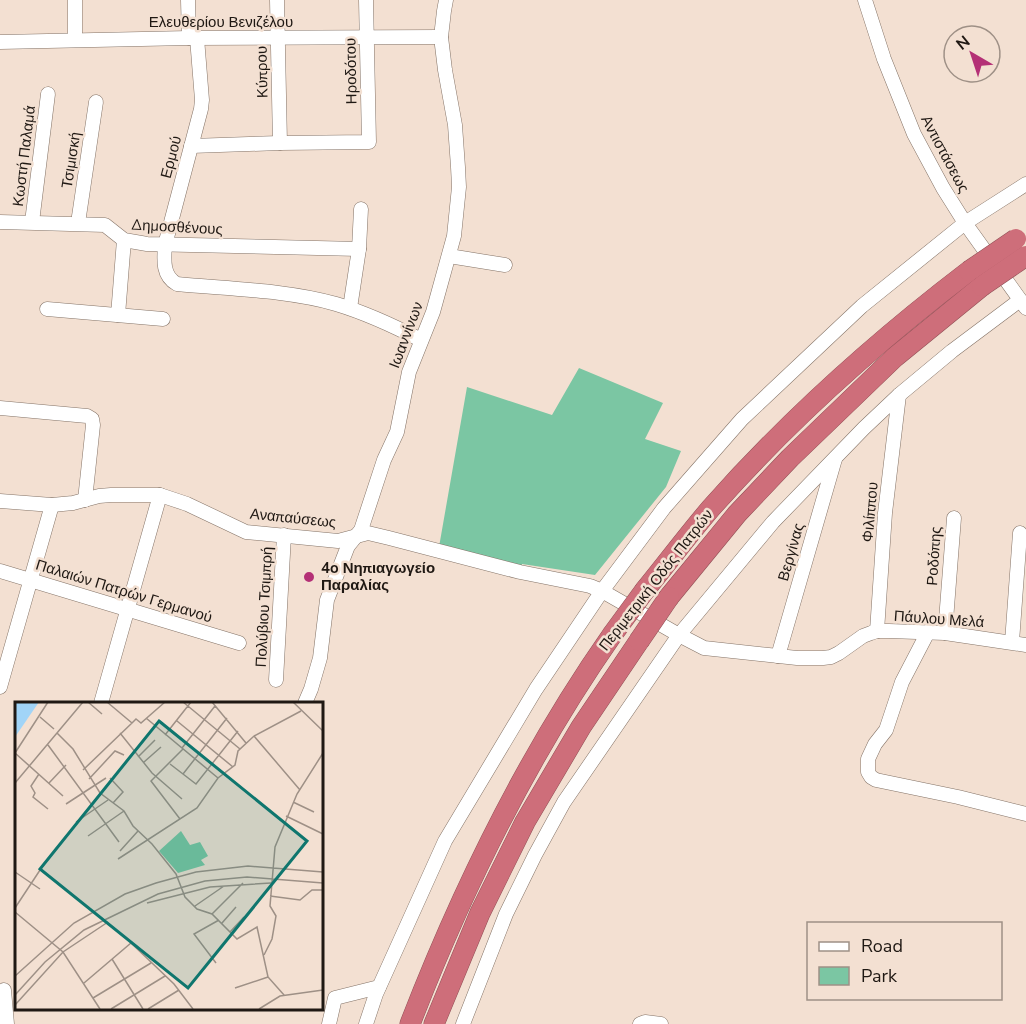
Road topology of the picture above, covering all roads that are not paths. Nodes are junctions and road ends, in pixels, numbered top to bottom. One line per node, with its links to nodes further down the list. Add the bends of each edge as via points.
1 (75, 0): 11 (street)
2 (188, 0): 7 (street, Ερμού)
3 (277, 0): 10 (street, Κύπρου)
4 (366, 0): 8 (street, Ηροδότου)
5 (446, 0): 9 (street, Ιωαννίνων)
6 (865, 0): 22 (street, Αντιστάσεως, via 914,134)
7 (193, 38): 10 (street, Ελευθερίου Βενιζέλου); 11 (street, Ελευθερίου Βενιζέλου); 16 (street, Ερμού, via 202,100)
8 (367, 38): 9 (street, Ελευθερίου Βενιζέλου); 10 (street, Ελευθερίου Βενιζέλου); 15 (street, Ηροδότου, via 369,142)
9 (441, 38): 27 (street, Ιωαννίνων, via 459,187)
10 (278, 39): 15 (street, Κύπρου)
11 (75, 40): 12 (street, Ελευθερίου Βενιζέλου)
12 (0, 42)
13 (48, 94): 20 (street, Κωστή Παλαμά)
14 (96, 102): 21 (street, Τσιμισκή)
15 (280, 143): 16 (street)
16 (191, 146): 24 (street, Ερμού)
17 (1026, 184): 22 (street)
18 (361, 209): 26 (street)
19 (0, 222): 20 (street, Δημοσθένους)
20 (32, 222): 21 (street, Δημοσθένους)
21 (78, 223): 23 (street, Δημοσθένους, via 105,225)
22 (966, 224): 30 (street, Αντιστάσεως); 49 (street, via 862,306 742,419 664,508)
23 (124, 240): 24 (street, Δημοσθένους); 33 (street)
24 (165, 245): 26 (street, Δημοσθένους); 31 (street, Ερμού, via 167,275 177,284 305,298)
25 (1023, 245): 29 (highway, Περιμετρική Οδός Πατρών, bridge)
26 (359, 249): 31 (street)
27 (449, 256): 28 (street); 35 (street, Ιωαννίνων)
28 (505, 265)
29 (976, 279): 69 (highway, Περιμετρική Οδός Πατρών, bridge, via 883,340 776,440 709,510 645,590 565,706 504,812); 70 (highway, Περιμετρική Οδός Πατρών, bridge, via 798,450 737,514 669,597 581,727 525,822 480,913)
30 (1023, 304): 36 (street, via 952,351)
31 (350, 308): 35 (street)
32 (47, 309): 33 (street)
33 (118, 315): 34 (street)
34 (163, 320)
35 (422, 340): 46 (street, Ιωαννίνων, via 409,372 397,432)
36 (898, 395): 38 (street); 51 (street, Φιλίππου)
37 (0, 408): 40 (street, via 92,419)
38 (836, 457): 54 (street, via 773,522); 58 (street, Βεργίνας)
39 (160, 495): 40 (street, Αναπαύσεως, via 111,495); 45 (street, Αναπαύσεως, via 246,532); 50 (street)
40 (85, 500): 42 (street, Αναπαύσεως)
41 (0, 501): 42 (street, Αναπαύσεως)
42 (52, 505): 48 (street)
43 (954, 518): 53 (street, Ροδόπης)
44 (1020, 533): 55 (street)
45 (284, 535): 46 (street, Αναπαύσεως, via 338,541); 59 (street, Πολύβιου Τσιμπρή)
46 (356, 537): 49 (street, Αναπαύσεως, via 368,533); 62 (street, Ιωαννίνων, via 348,546 327,600 320,658)
47 (0, 571): 48 (street, Παλαιών Πατρών Γερμανού)
48 (30, 580): 50 (street, Παλαιών Πατρών Γερμανού); 60 (street)
49 (602, 591): 54 (street, Αναπαύσεως); 64 (street, via 536,689 445,841)
50 (127, 610): 56 (street, Παλαιών Πατρών Γερμανού); 61 (street)
51 (878, 631): 52 (street, Πάυλου Μελά); 58 (street, Πάυλου Μελά, via 831,657)
52 (928, 632): 53 (street, Πάυλου Μελά); 63 (street, via 902,682 886,730 869,756 868,773 876,780)
53 (945, 633): 55 (street, Πάυλου Μελά)
54 (679, 635): 58 (street, Πάυλου Μελά, via 704,648); 71 (street, via 549,828 506,914)
55 (1012, 642): 57 (street, Πάυλου Μελά)
56 (239, 643)
57 (1026, 645)
58 (778, 656)
59 (276, 680)
60 (0, 687)
61 (101, 702)
62 (305, 702)
63 (1026, 814)
64 (379, 987): 67 (street, via 335,999); 68 (street)
65 (4, 990): 66 (street)
66 (7, 1024)
67 (329, 1024)
68 (366, 1024)
69 (410, 1024)
70 (434, 1024)
71 (463, 1024)
72 (640, 1024): 73 (street)
73 (661, 1024)

